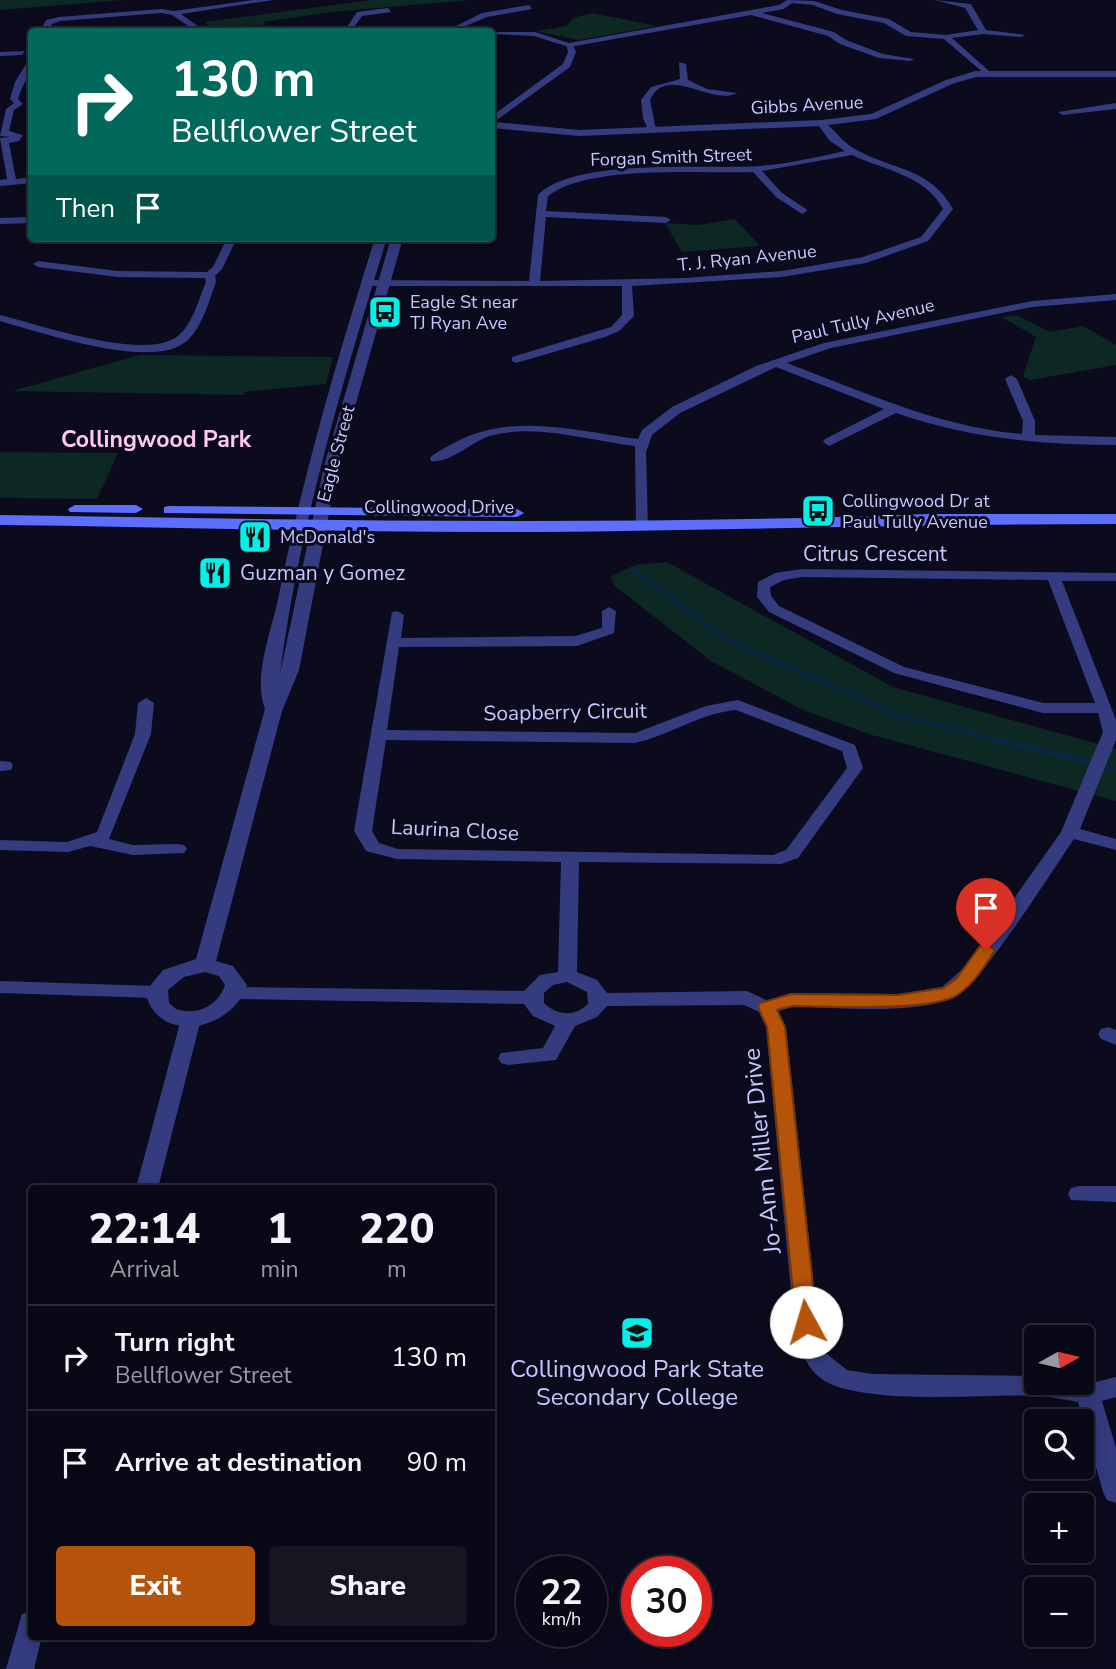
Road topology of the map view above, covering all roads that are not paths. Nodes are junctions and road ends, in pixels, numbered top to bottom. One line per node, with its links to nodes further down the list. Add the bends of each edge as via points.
1 (269, 0): 7 (street)
2 (792, 0): 6 (street, via 781,7); 15 (street, via 886,21 909,34)
3 (939, 0): 13 (street, via 968,6)
4 (529, 7): 11 (street, via 485,15)
5 (388, 10): 10 (street, via 362,12)
6 (750, 12): 16 (street); 22 (street, via 831,34 882,56)
7 (174, 13): 8 (street, via 59,19); 9 (street)
8 (46, 28)
9 (192, 28)
10 (351, 28)
11 (464, 28)
12 (495, 32): 16 (street, via 535,34)
13 (983, 32): 14 (street); 15 (street)
14 (1021, 36)
15 (946, 37): 25 (street)
16 (569, 45): 20 (street)
17 (28, 51): 18 (street)
18 (22, 53): 19 (street); 21 (street)
19 (0, 54)
20 (570, 56): 31 (street); 34 (street, via 567,65)
21 (28, 57)
22 (910, 59)
23 (682, 64): 27 (street)
24 (28, 66): 29 (street, via 13,99)
25 (986, 73): 26 (street, Gibbs Avenue); 36 (street, Gibbs Avenue, via 958,78 873,117)
26 (1116, 74)
27 (684, 81): 28 (street, via 705,91); 37 (street, via 659,86 644,100)
28 (733, 93)
29 (19, 104): 30 (street); 39 (street, via 10,109)
30 (28, 104)
31 (495, 106)
32 (1116, 106): 33 (street)
33 (1062, 112)
34 (495, 120)
35 (495, 122): 37 (street, Gibbs Avenue, via 569,132)
36 (821, 123): 37 (street, Gibbs Avenue); 40 (street, T. J. Ryan Avenue, via 838,145)
37 (652, 130)
38 (24, 135): 39 (street)
39 (2, 137): 43 (street)
40 (852, 152): 41 (street, Forgan Smith Street); 57 (street, T. J. Ryan Avenue, via 934,188 946,201 944,225 913,244 842,264 710,282)
41 (756, 170): 45 (street); 46 (street, Forgan Smith Street, via 572,178 547,189)
42 (28, 180): 43 (street)
43 (12, 181): 44 (street)
44 (0, 183)
45 (802, 211)
46 (542, 214): 48 (street); 56 (street, Forgan Smith Street)
47 (28, 220): 49 (street)
48 (666, 220)
49 (0, 221)
50 (230, 242): 54 (street, via 217,269)
51 (381, 242): 55 (street, Eagle Street)
52 (395, 242): 55 (street, Eagle Street)
53 (38, 264): 54 (street, via 118,274)
54 (209, 275): 59 (street, via 211,282 186,336 164,347 124,347)
55 (377, 283): 56 (street, T. J. Ryan Avenue); 70 (street, Eagle Street, via 337,380); 71 (street, Eagle Street)
56 (534, 284): 57 (street, T. J. Ryan Avenue)
57 (627, 284): 60 (street, via 628,316 615,329)
58 (1116, 297): 61 (street, Paul Tully Avenue, via 1032,304 828,345)
59 (0, 318)
60 (516, 359)
61 (775, 363): 63 (street); 67 (street, Paul Tully Avenue, via 676,410 646,433)
62 (1012, 379): 64 (street, via 1029,421)
63 (896, 408): 64 (street, via 965,430); 66 (street)
64 (1028, 439): 65 (street)
65 (1116, 441)
66 (829, 442)
67 (641, 443): 68 (street, via 503,430 479,436); 75 (street)
68 (436, 458)
69 (0, 509): 70 (main road, Collingwood Drive)
70 (302, 518): 71 (main road, Collingwood Drive); 74 (main road, Collingwood Drive); 84 (street, Eagle Street, via 271,673)
71 (320, 518): 75 (main road, Collingwood Drive); 84 (street, Eagle Street, via 290,670)
72 (1020, 519): 73 (main road, Collingwood Drive); 75 (main road, Collingwood Drive, via 822,524); 76 (main road, Collingwood Drive)
73 (1116, 519)
74 (0, 520)
75 (643, 521)
76 (1116, 527)
77 (1053, 576): 78 (street, Citrus Crescent); 83 (street); 83 (street, Citrus Crescent, via 802,573 780,576 763,585 764,597 774,608 899,670 1043,708)
78 (1116, 577)
79 (609, 611): 81 (street, via 609,630 577,641)
80 (397, 615): 81 (street, Laurina Close)
81 (393, 643): 85 (street, Laurina Close)
82 (146, 703): 87 (street, via 143,734 119,801 104,835)
83 (1105, 708): 86 (street, via 1111,732)
84 (273, 711): 92 (street, Eagle Street)
85 (378, 735): 91 (street, Laurina Close, via 363,831 372,847 397,853); 91 (street, Soapberry Circuit, via 635,738 654,735 722,705 738,705 849,748 855,768 792,854 775,860)
86 (1070, 832): 89 (street); 99 (street, via 973,970 948,993 898,1001 791,1000)
87 (93, 841): 88 (street, via 68,847); 90 (street, via 133,850)
88 (0, 845)
89 (1116, 845)
90 (178, 849)
91 (570, 856): 93 (street)
92 (205, 965): 95 (street, via 168,976); 96 (street, via 226,971)
93 (567, 976): 97 (street, via 539,984); 98 (street, via 586,981)
94 (0, 987): 95 (street)
95 (156, 992): 100 (street, via 156,1000 167,1014)
96 (236, 993): 97 (street); 100 (street, via 215,1014)
97 (532, 998): 101 (street, via 539,1012)
98 (599, 1000): 99 (street, via 747,998); 101 (street, via 586,1016)
99 (767, 1007): 106 (street, Jo-Ann Miller Drive, via 776,1027 806,1322 811,1349 824,1370 846,1382)
100 (191, 1019): 103 (street)
101 (568, 1021): 102 (street, via 549,1055)
102 (508, 1058)
103 (148, 1185)
104 (1079, 1194): 105 (street)
105 (1116, 1194)
106 (1024, 1386)
107 (1116, 1387): 108 (street, Jo-Ann Miller Drive)
108 (1094, 1392)
109 (1088, 1395): 110 (street)
110 (1116, 1492)
111 (28, 1638): 112 (street)
112 (20, 1669)

